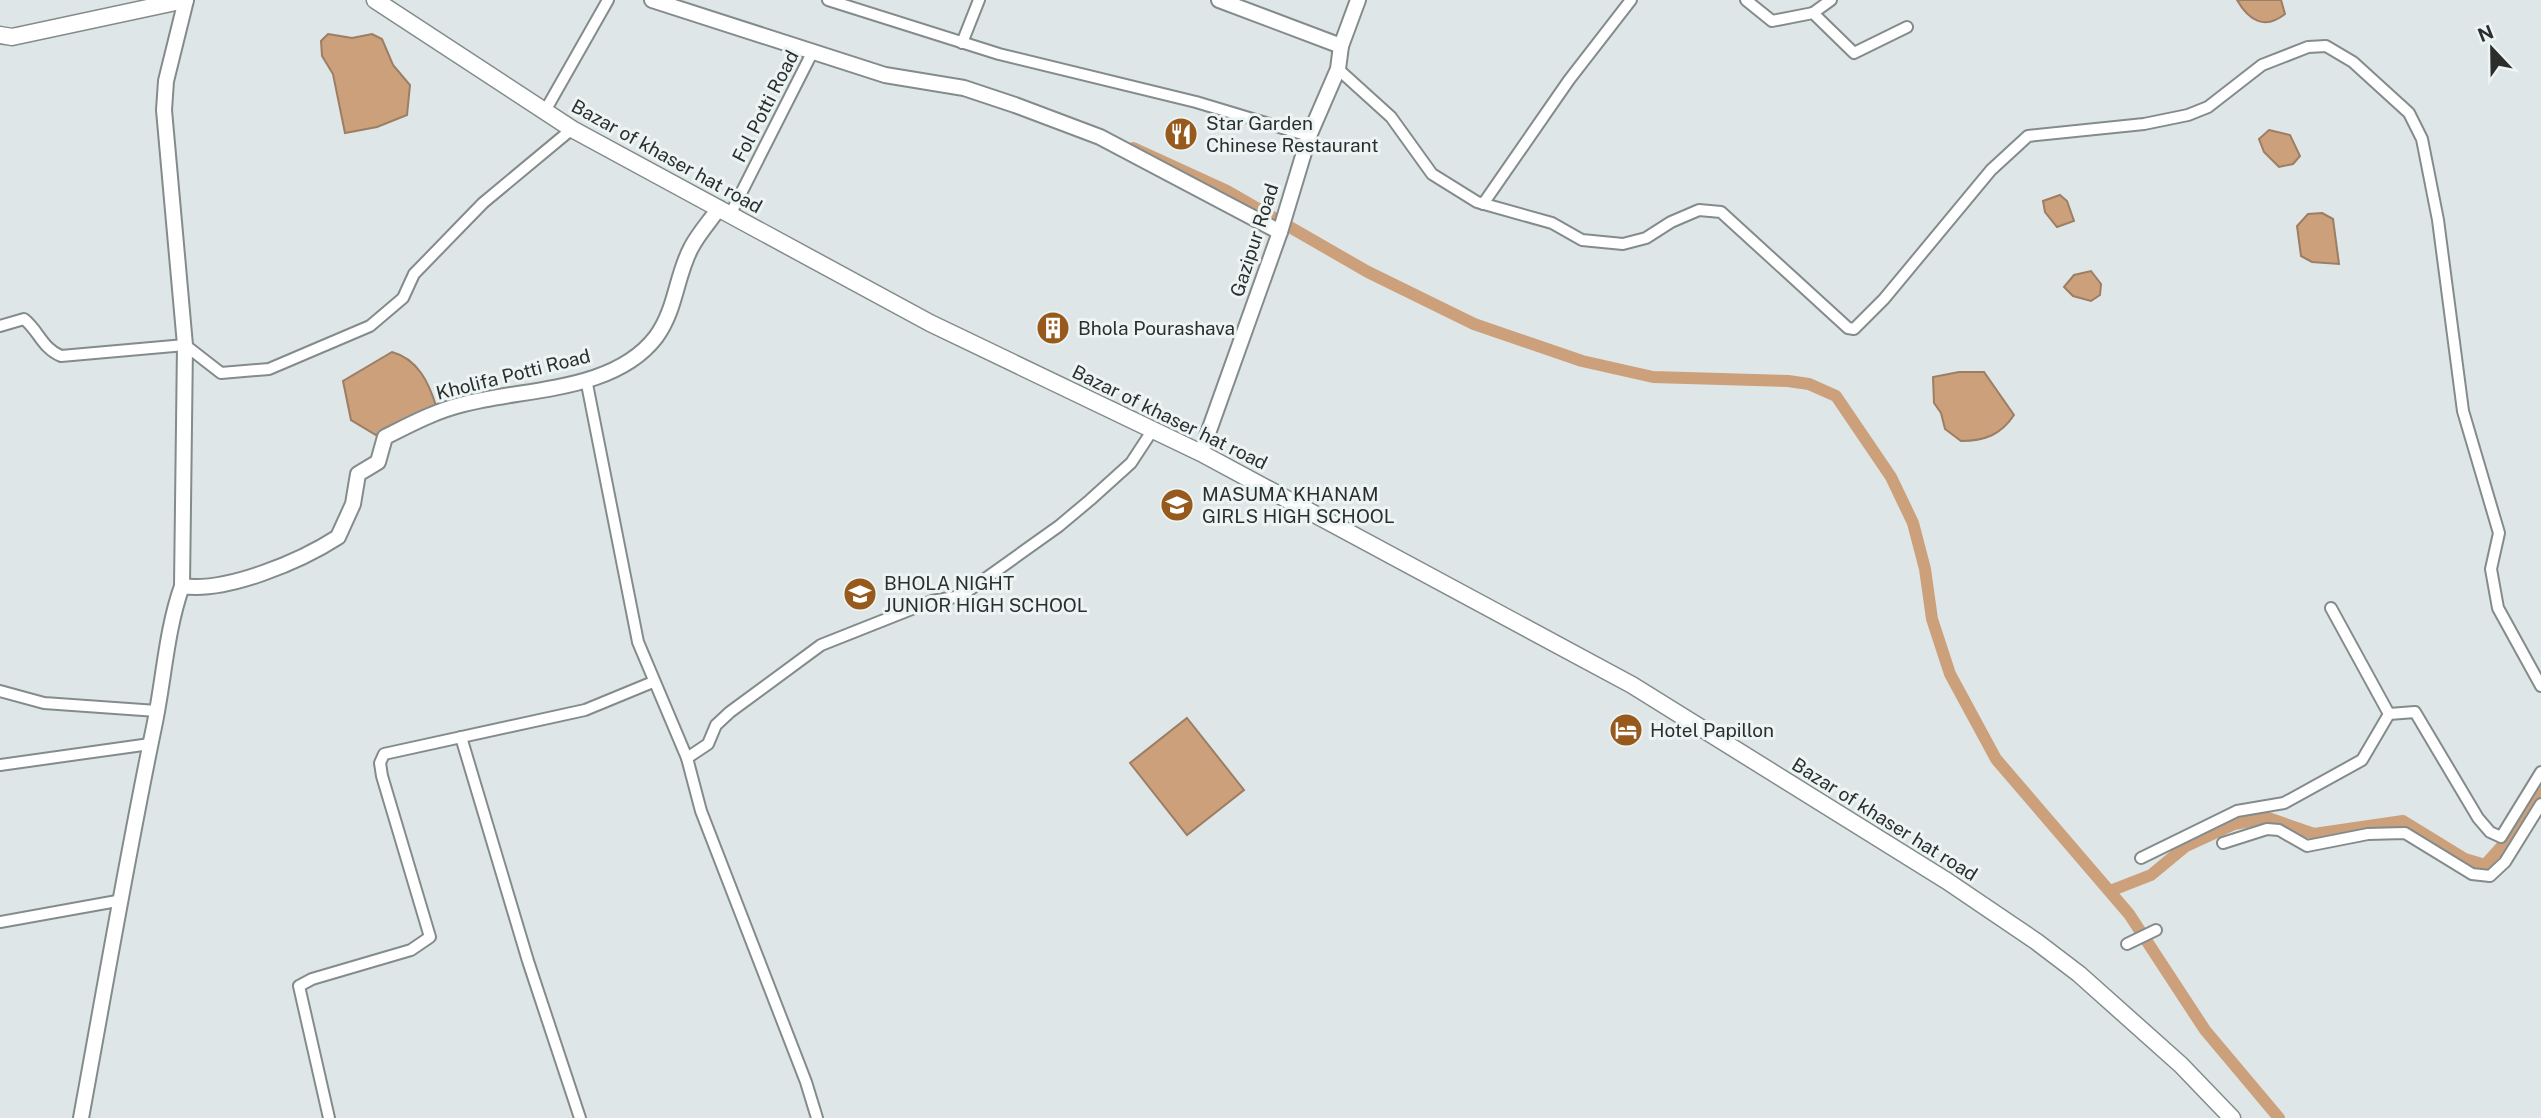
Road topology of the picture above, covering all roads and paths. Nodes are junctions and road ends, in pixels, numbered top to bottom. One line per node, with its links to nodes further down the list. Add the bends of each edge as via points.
1 (186, 0): 14 (main road); 26 (street, via 166,80 164,110)
2 (375, 0): 19 (main road, Bazar of khaser hat road)
3 (608, 0): 19 (street)
4 (652, 0): 17 (street)
5 (828, 0): 15 (street)
6 (979, 0): 15 (street)
7 (1219, 0): 16 (street)
8 (1358, 0): 16 (street, Gazipur Road)
9 (1631, 0): 22 (street)
10 (1746, 0): 12 (street, via 1772,20)
11 (1831, 0): 12 (street)
12 (1813, 13): 13 (street, via 1854,53)
13 (1907, 27)
14 (4, 37)
15 (962, 43): 21 (street)
16 (1341, 46): 18 (street, Gazipur Road)
17 (813, 51): 23 (street, Fol Potti Road); 24 (street, via 885,75 964,88 1100,137)
18 (1338, 69): 21 (street, Gazipur Road); 22 (street, via 1391,117 1432,174)
19 (545, 111): 20 (main road, Bazar of khaser hat road)
20 (572, 129): 23 (main road, Bazar of khaser hat road); 26 (street, via 483,203 414,274 403,298 370,326 269,369 221,373)
21 (1310, 135): 24 (street, Gazipur Road)
22 (1483, 204): 33 (street, via 1552,223 1581,240 1623,244 1646,238 1699,210 1721,212 1854,329 1991,170 2028,136 2189,115 2208,107 2262,65 2308,47 2326,46 2353,62 2401,105 2422,139 2438,220 2463,411 2500,533 2491,569 2498,608)
23 (724, 212): 27 (street, Kholifa Potti Road, via 691,247 665,323 654,339 621,366); 28 (main road, Bazar of khaser hat road, via 930,323)
24 (1280, 232): 29 (street, Gazipur Road)
25 (0, 326): 26 (street, via 24,319 49,351 61,356)
26 (185, 345): 30 (street)
27 (586, 379): 30 (street, Kholifa Potti Road, via 463,404 385,437 378,462 358,474 353,504 338,537 253,575 212,586); 32 (street, via 632,623)
28 (1152, 430): 29 (main road, Bazar of khaser hat road); 39 (street, via 1131,463 1090,500 961,596 932,601 821,645 730,712 716,724 708,744)
29 (1201, 453): 53 (main road, Bazar of khaser hat road, via 1632,685 1947,881 2079,974 2181,1065)
30 (182, 586): 35 (street)
31 (2331, 608): 36 (street)
32 (653, 682): 37 (street, via 585,710); 39 (street)
33 (2541, 686)
34 (0, 691): 35 (street, via 44,703)
35 (157, 711): 38 (street)
36 (2389, 714): 41 (street, via 2415,712 2490,832 2501,836); 44 (street, via 2362,761 2284,803 2237,811)
37 (461, 737): 50 (street, via 384,754 380,763 430,937 411,950 312,979 298,988); 51 (street)
38 (150, 744): 40 (street); 45 (street)
39 (687, 758): 52 (street, via 705,823)
40 (0, 765)
41 (2541, 772)
42 (2541, 804): 43 (street, via 2505,862 2490,876 2472,874 2405,834 2368,834 2307,846 2267,829)
43 (2223, 843)
44 (2141, 858)
45 (117, 901): 46 (street); 49 (street)
46 (0, 922)
47 (2156, 930): 48 (street)
48 (2127, 944)
49 (81, 1118)
50 (329, 1118)
51 (580, 1118)
52 (817, 1118)
53 (2232, 1118)

